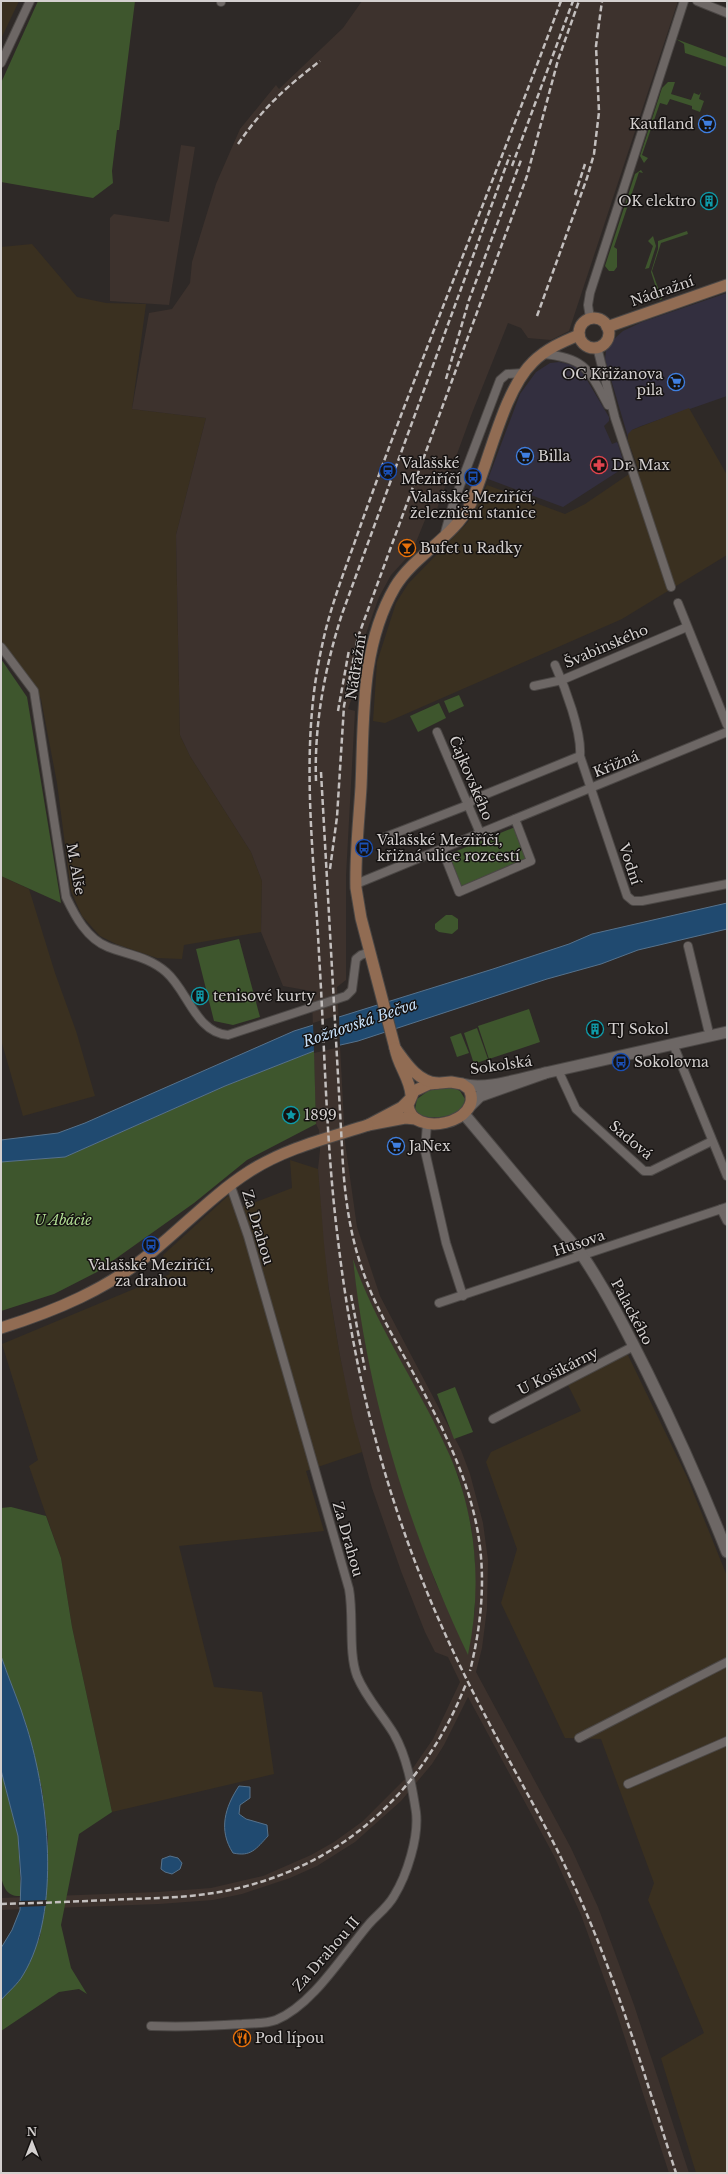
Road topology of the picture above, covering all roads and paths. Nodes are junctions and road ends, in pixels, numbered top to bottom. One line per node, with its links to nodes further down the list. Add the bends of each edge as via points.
1 (30, 1): 5 (street)
2 (684, 1): 7 (street, via 590,293)
3 (697, 1): 4 (street)
4 (727, 13)
5 (1, 62)
6 (727, 285): 8 (main road, Nádražní)
7 (590, 318): 8 (main road, via 600,319); 9 (main road, via 582,324)
8 (607, 327): 10 (main road, via 607,338 602,345)
9 (579, 335): 10 (main road, via 585,345); 11 (main road, Nádražní)
10 (596, 347): 13 (street)
11 (542, 354): 12 (main road, Nádražní); 13 (street, via 565,356 584,366)
12 (523, 373): 14 (main road, Nádražní, via 510,397 469,506); 14 (street, via 507,374 500,380 452,504)
13 (615, 418): 15 (street)
14 (444, 538): 33 (main road, Nádražní, via 410,568 396,586 376,634 369,659 365,691)
15 (671, 587)
16 (678, 603): 17 (street)
17 (687, 627): 20 (street, Švabinského); 22 (street)
18 (1, 647): 36 (street, M. Alše, via 34,691 66,897 75,915 92,936 109,947 144,958 161,967 182,990 204,1023 214,1032 228,1035 346,996 352,990 356,959)
19 (555, 665): 20 (street)
20 (562, 680): 21 (street, Švabinského); 26 (street, via 580,742)
21 (534, 686)
22 (725, 712): 23 (street)
23 (727, 725)
24 (437, 732): 28 (street, Čajkovského)
25 (727, 732): 27 (street, Křižná)
26 (580, 756): 27 (street); 28 (street, via 474,799)
27 (591, 788): 29 (street, Křižná); 34 (street, Vodní, via 623,888 630,899 642,901)
28 (468, 804): 30 (street, Čajkovského); 31 (street)
29 (514, 819): 30 (street, Křižná); 32 (street, via 531,862 459,892)
30 (480, 833): 32 (street, Křižná)
31 (384, 838)
32 (442, 849): 33 (street, Křižná)
33 (356, 884): 36 (main road, Nádražní)
34 (727, 884)
35 (688, 946): 37 (street)
36 (370, 952): 40 (main road, Nádražní)
37 (708, 1029)
38 (727, 1032): 39 (street, Sokolská)
39 (673, 1044): 41 (street, Sokolská); 50 (street)
40 (394, 1045): 43 (main road, Nádražní, via 416,1074 424,1080); 45 (main road, Nádražní, via 400,1067 408,1081)
41 (558, 1070): 42 (street, Sokolská); 50 (street, Sadová, via 576,1109 644,1171 651,1171)
42 (545, 1073): 44 (street, Sokolská, via 485,1085); 46 (street, Sokolská, via 480,1096)
43 (437, 1083): 44 (main road, Sokolská); 45 (main road, Sokolská, via 419,1088)
44 (462, 1084): 46 (main road, Sokolská, via 471,1093)
45 (410, 1098): 47 (main road, via 409,1109); 49 (main road, Sokolská, via 402,1107)
46 (467, 1110): 48 (main road, Sokolská, via 445,1122); 55 (street, Palackého)
47 (416, 1120): 48 (main road, Sokolská); 49 (main road, Sokolská, via 405,1118)
48 (427, 1123): 56 (street, via 425,1151 446,1243)
49 (368, 1125): 52 (main road, Sokolská, via 263,1163)
50 (712, 1140): 51 (street)
51 (727, 1175)
52 (230, 1184): 58 (main road, via 128,1270 56,1309); 66 (street, Za Drahou, via 248,1236 349,1589 357,1675 366,1694 397,1740 410,1782 416,1813 416,1830 408,1862)
53 (724, 1208): 54 (street); 55 (street, Husova)
54 (727, 1221)
55 (582, 1255): 56 (street, Husova); 59 (street, Palackého)
56 (462, 1296): 57 (street, Husova)
57 (440, 1303)
58 (1, 1328)
59 (634, 1346): 60 (street, U Košikárny); 61 (street, Palackého, via 695,1474)
60 (493, 1419)
61 (727, 1551)
62 (727, 1662): 63 (street)
63 (579, 1738)
64 (727, 1741): 65 (street)
65 (628, 1784)
66 (395, 1895): 67 (street, Za Drahou II, via 308,1996 281,2018 267,2022 205,2026)
67 (151, 2026)

